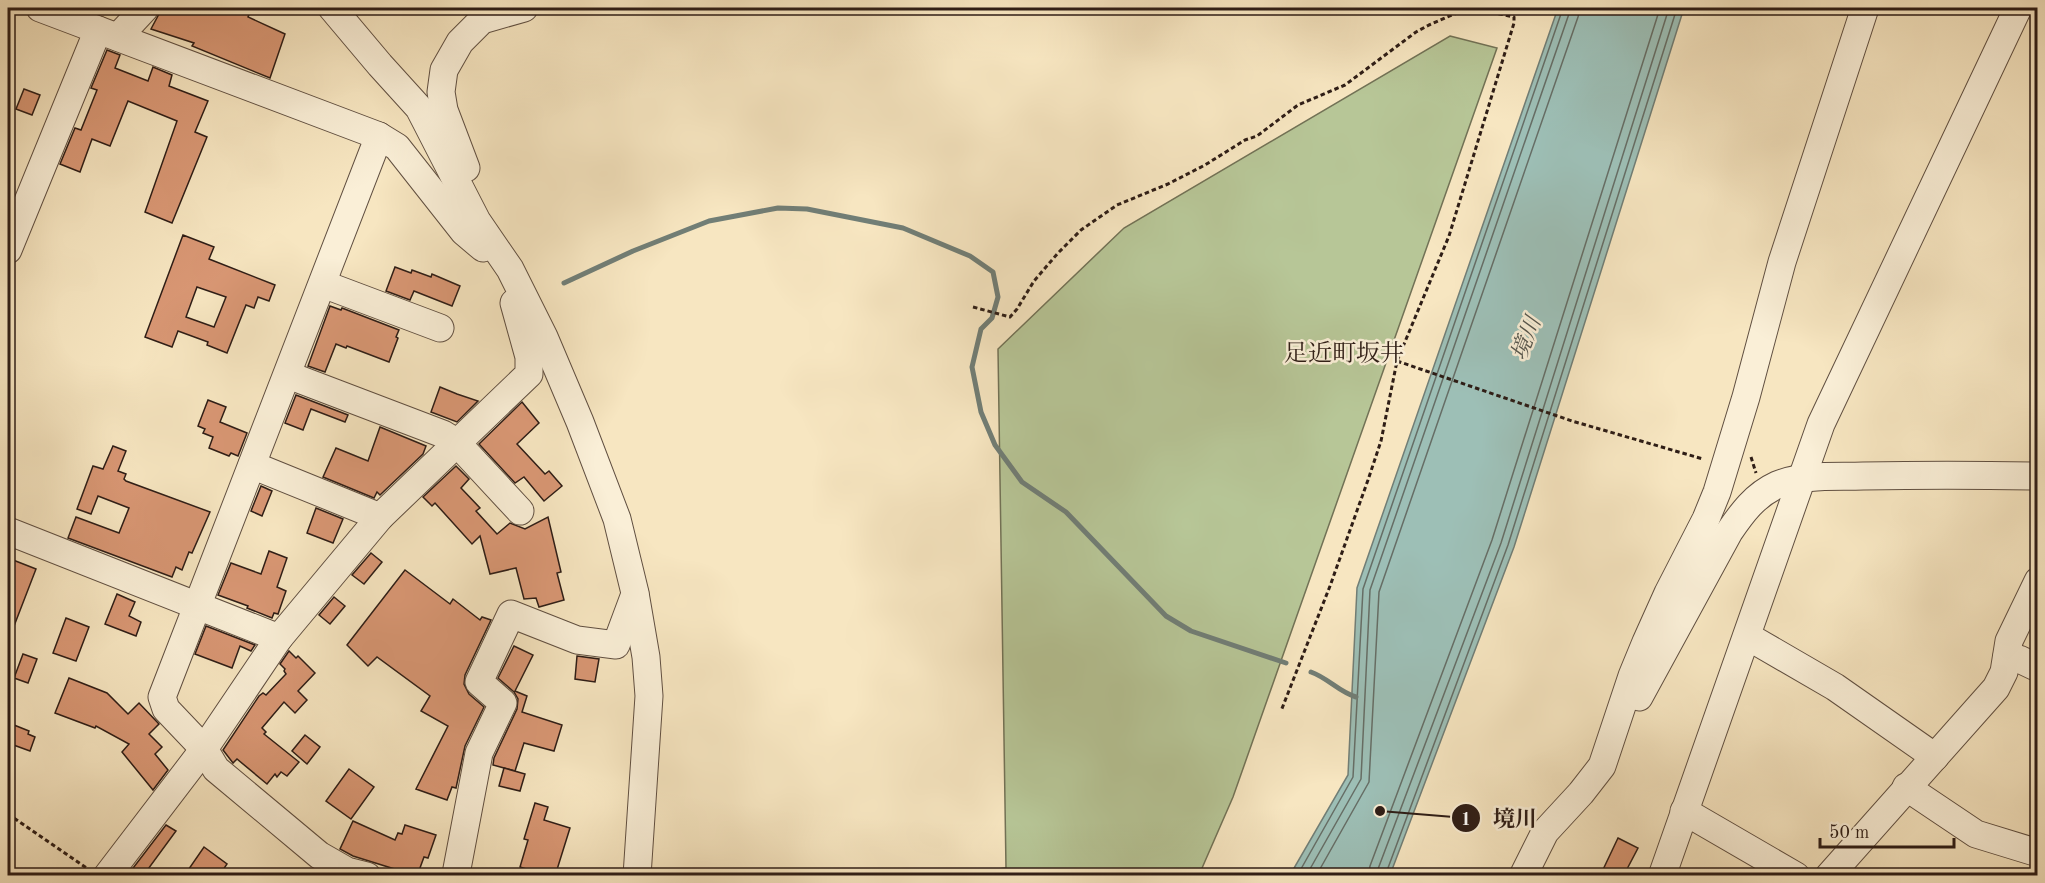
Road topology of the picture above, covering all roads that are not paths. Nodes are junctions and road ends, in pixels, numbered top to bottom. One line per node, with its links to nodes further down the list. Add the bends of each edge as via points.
1 (39, 8): 7 (street)
2 (145, 8): 7 (street)
3 (332, 8): 9 (street, via 419,108)
4 (524, 8): 9 (street, via 482,20 460,42 444,70 444,110 478,199)
5 (1865, 8): 31 (street, via 1782,262 1717,492 1663,603)
6 (2018, 8): 18 (street, via 1821,424)
7 (108, 34): 8 (street); 10 (street)
8 (379, 136): 11 (street, via 397,147 464,232 482,248); 12 (street)
9 (477, 221): 11 (street)
10 (8, 250)
11 (504, 259): 15 (street, via 529,357 529,374); 23 (street, via 585,433 617,519)
12 (323, 284): 13 (street); 14 (street)
13 (440, 328)
14 (288, 375): 15 (street); 16 (street)
15 (456, 442): 19 (street); 20 (street)
16 (252, 465): 20 (street); 24 (street)
17 (2037, 475): 18 (street)
18 (1803, 478): 25 (street); 31 (street, via 1764,492 1741,515 1639,697 1630,705)
19 (520, 511)
20 (380, 517): 26 (street)
21 (8, 531): 24 (street)
22 (2037, 581): 28 (street, via 2008,641)
23 (635, 594): 27 (street); 30 (street)
24 (199, 605): 26 (street); 32 (street, via 162,697 166,709)
25 (1747, 636): 33 (street, via 1835,687); 35 (street)
26 (279, 638): 32 (street)
27 (616, 645): 30 (street, via 634,675); 38 (street, via 577,640 511,614 478,682 503,703 479,753)
28 (2007, 656): 29 (street); 33 (street, via 1996,688)
29 (2037, 668)
30 (648, 687): 40 (street)
31 (1621, 705): 41 (street, via 1602,766 1545,832)
32 (204, 749): 37 (street); 39 (street, via 216,769 319,855 347,871)
33 (1935, 757): 34 (street)
34 (1906, 787): 36 (street, via 1976,834); 44 (street)
35 (1684, 811): 42 (street); 43 (street)
36 (2037, 853)
37 (111, 871)
38 (459, 875)
39 (367, 876)
40 (637, 876)
41 (1523, 876)
42 (1662, 876)
43 (1796, 876)
44 (1829, 876)

